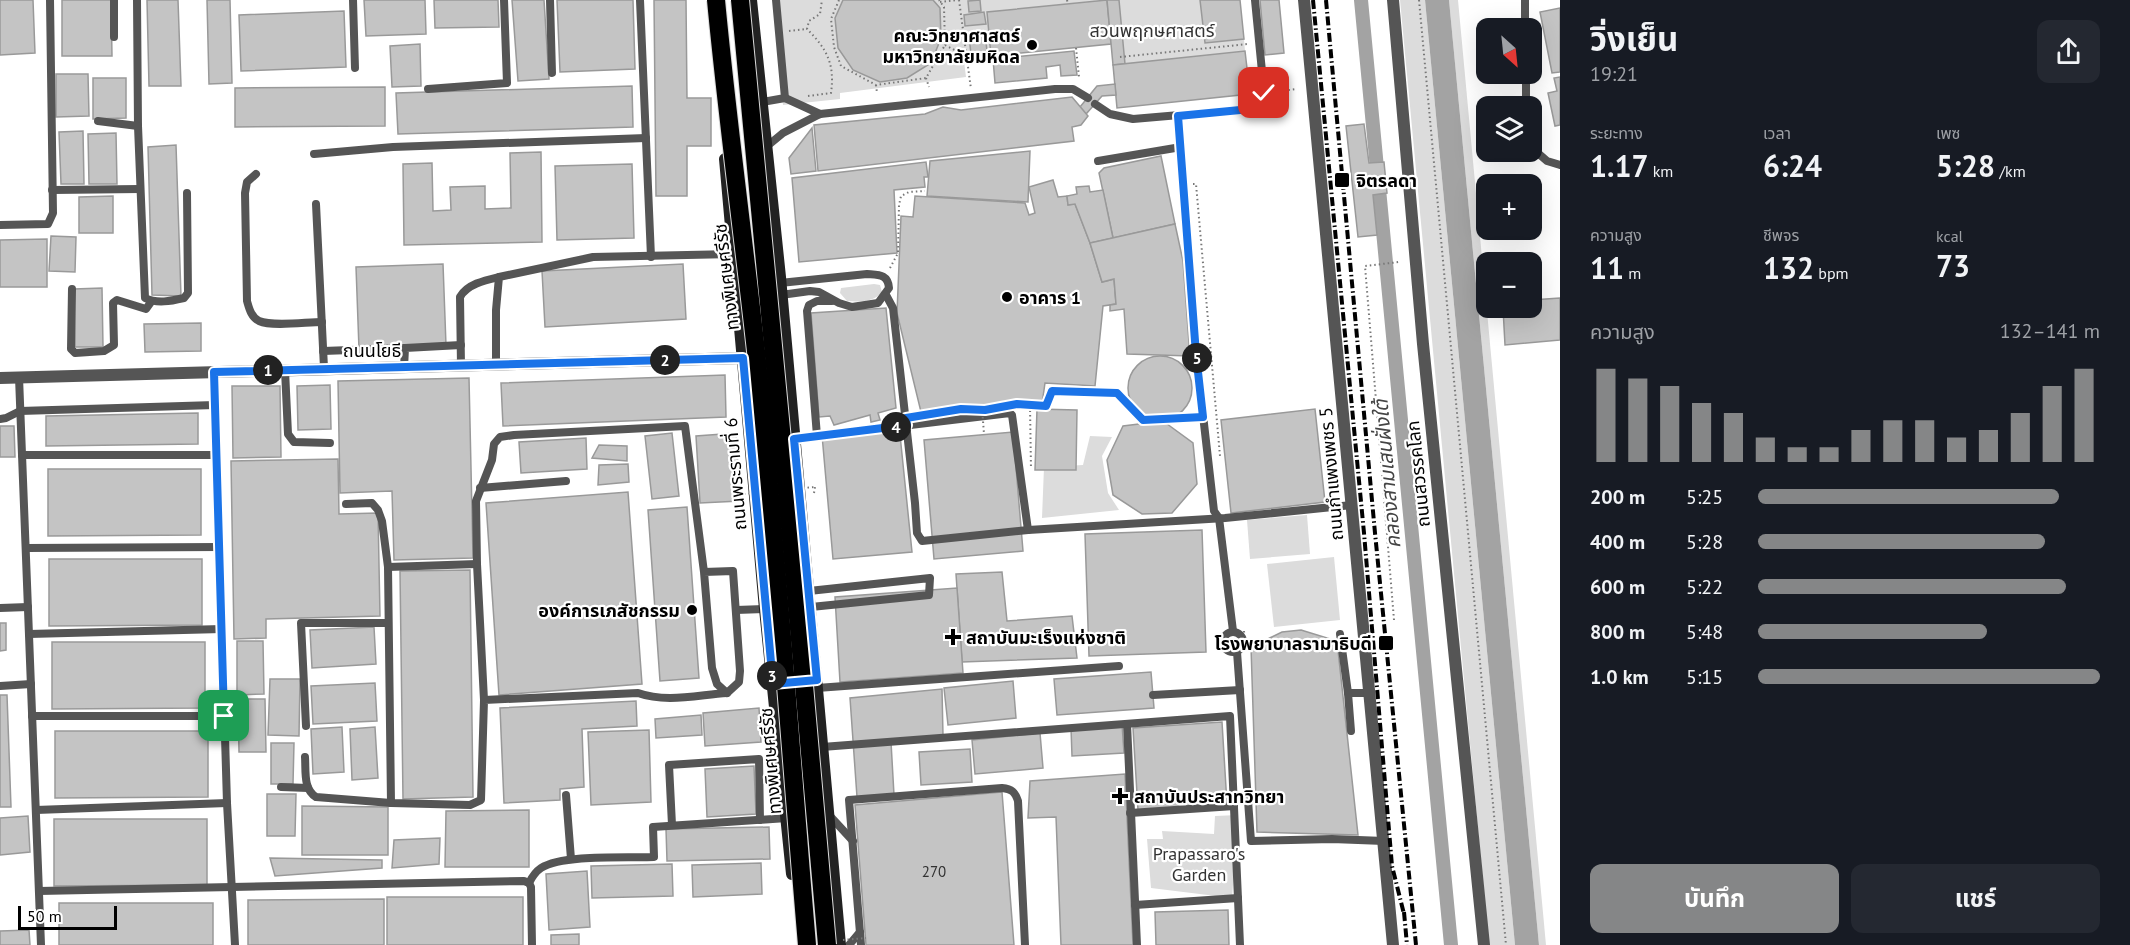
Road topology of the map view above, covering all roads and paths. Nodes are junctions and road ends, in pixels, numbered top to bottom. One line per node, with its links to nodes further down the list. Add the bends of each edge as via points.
1 (50, 0): 56 (lane)
2 (114, 0): 25 (lane)
3 (137, 0): 46 (lane)
4 (353, 0): 31 (lane)
5 (504, 0): 38 (lane, via 507,83)
6 (550, 0): 32 (lane)
7 (640, 0): 47 (lane)
8 (708, 0): 62 (main road, ถนนพระรามที่ 6)
9 (716, 0): 175 (highway, ทางพิเศษศรีรัช, bridge, via 766,450)
10 (740, 0): 176 (highway, bridge)
11 (751, 0): 42 (main road)
12 (776, 0): 41 (lane)
13 (822, 0): 23 (path, via 820,15 809,21)
14 (839, 0): 35 (path, via 831,19 841,66)
15 (958, 0): 21 (path); 29 (path)
16 (1255, 0): 44 (lane, via 1265,102 1261,108)
17 (1304, 0): 108 (street, ถนนกำแพงเพชร 5)
18 (1392, 0): 184 (street, ถนนสวรรคโลก)
19 (1419, 0): 185 (path)
20 (1525, 0): 22 (lane)
21 (939, 1): 26 (path, via 944,7)
22 (1525, 18)
23 (807, 29): 24 (path); 40 (path, via 825,48 833,84 831,93)
24 (789, 31)
25 (114, 37)
26 (945, 45): 29 (path); 34 (path)
27 (1248, 45): 30 (path)
28 (1076, 48): 33 (path)
29 (966, 56): 37 (path)
30 (1120, 57)
31 (355, 68)
32 (552, 72)
33 (1079, 77)
34 (926, 78): 35 (path); 36 (path)
35 (876, 85): 39 (path)
36 (929, 87)
37 (971, 88)
38 (428, 89)
39 (877, 93)
40 (804, 97)
41 (785, 98): 42 (lane); 43 (lane)
42 (762, 102): 48 (main road)
43 (820, 114): 44 (lane, via 1073,89 1110,114 1133,119); 48 (lane, via 783,133)
44 (1178, 116): 49 (lane)
45 (98, 121): 46 (lane)
46 (138, 126): 57 (lane)
47 (646, 138): 50 (lane, via 393,147); 63 (lane)
48 (766, 147): 69 (main road)
49 (1181, 147): 52 (lane); 92 (lane)
50 (314, 154)
51 (1542, 157): 53 (lane)
52 (1098, 161)
53 (1560, 165)
54 (256, 174): 73 (lane, via 247,182 245,193 247,301 251,313 258,321 272,323)
55 (1196, 184): 91 (path)
56 (52, 189): 57 (lane); 61 (lane, via 53,213 48,224)
57 (140, 189): 72 (lane, via 145,298)
58 (925, 191): 66 (path, via 901,196 898,253)
59 (187, 193): 72 (lane, via 188,293 184,298)
60 (316, 204): 73 (lane)
61 (0, 225)
62 (734, 254): 63 (lane); 77 (main road, ถนนพระรามที่ 6)
63 (651, 257): 65 (lane, via 593,257)
64 (1399, 262): 122 (path, via 1365,266)
65 (499, 277): 74 (lane, via 472,286 460,297); 78 (lane)
66 (885, 277): 67 (lane, via 867,274); 70 (lane, via 890,288)
67 (832, 278): 69 (lane); 71 (lane, via 827,292)
68 (72, 289): 72 (lane, via 71,350 75,353 104,351 114,345 113,303 117,300 146,309)
69 (781, 289): 71 (lane, via 819,292); 97 (main road)
70 (886, 295): 71 (lane, via 878,303 866,306 852,307); 94 (lane, via 893,308)
71 (833, 300): 96 (lane, via 817,300 807,311)
72 (152, 302)
73 (322, 322): 76 (lane)
74 (461, 345): 75 (lane); 79 (lane)
75 (405, 348): 76 (lane); 81 (lane)
76 (323, 351): 80 (lane)
77 (743, 358): 78 (street, ถนนโยธี); 120 (main road, ถนนพระรามที่ 6)
78 (496, 365): 79 (street, ถนนโยธี)
79 (461, 366): 81 (street, ถนนโยธี)
80 (324, 368): 81 (street, ถนนโยธี); 82 (street, ถนนโยธี)
81 (405, 368)
82 (285, 370): 83 (street, ถนนโยธี); 98 (lane, via 290,439)
83 (214, 372): 84 (street, ถนนโยธี); 86 (lane)
84 (19, 377): 85 (street, ถนนโยธี); 90 (lane)
85 (0, 378)
86 (215, 405): 90 (lane); 99 (lane)
87 (1006, 406): 88 (path)
88 (1030, 406): 92 (path, via 1046,406 1052,391 1117,393 1143,420); 102 (path)
89 (983, 410): 94 (path, via 961,409); 95 (path, bridge); 97 (path, bridge, via 927,414 896,424)
90 (20, 411): 93 (lane); 100 (lane)
91 (1216, 415): 92 (path); 101 (path)
92 (1203, 417): 109 (lane, via 1214,511)
93 (0, 419)
94 (906, 422): 96 (lane); 110 (lane, via 1010,412); 110 (lane, via 917,533 922,541)
95 (984, 434)
96 (817, 436): 97 (lane)
97 (792, 438): 116 (main road)
98 (330, 443)
99 (217, 455): 100 (lane); 111 (lane)
100 (22, 456): 112 (lane)
101 (1220, 463)
102 (1032, 477)
103 (566, 481): 104 (lane)
104 (480, 488): 113 (lane, via 476,501); 115 (lane, via 494,444 500,437 685,426)
105 (816, 488): 106 (path)
106 (814, 493)
107 (346, 504): 114 (lane, via 372,503 378,510)
108 (1352, 505): 109 (lane); 138 (street, ถนนกำแพงเพชร 5)
109 (1219, 518): 110 (lane); 126 (lane)
110 (1028, 530)
111 (219, 547): 112 (lane); 124 (lane)
112 (26, 548): 117 (lane)
113 (477, 564): 114 (lane); 140 (lane)
114 (388, 567): 123 (lane)
115 (704, 572): 121 (lane, via 733,571); 136 (lane, via 712,668 717,684)
116 (809, 591): 119 (main road); 119 (lane, via 930,578 929,595)
117 (28, 606): 118 (lane); 127 (lane)
118 (0, 608)
119 (811, 608): 133 (main road)
120 (765, 609): 121 (lane); 132 (main road, ถนนพระรามที่ 6)
121 (736, 610): 136 (lane, via 739,682)
122 (1394, 620)
123 (388, 623): 144 (lane, via 301,623); 153 (lane)
124 (222, 629): 127 (lane); 142 (lane)
125 (1244, 629): 129 (path)
126 (1233, 631): 129 (lane, via 1244,642); 129 (lane, via 1224,637 1223,644 1227,650)
127 (29, 634): 131 (lane)
128 (1340, 634): 137 (lane)
129 (1241, 651): 135 (lane)
130 (1119, 666): 133 (lane)
131 (31, 684): 134 (lane); 141 (lane)
132 (773, 684): 133 (main road); 158 (main road, ถนนพระรามที่ 6)
133 (817, 684): 146 (main road)
134 (0, 686)
135 (1240, 690): 139 (lane); 162 (lane, via 1251,841)
136 (727, 693): 140 (lane, via 670,698 638,693)
137 (1348, 693): 138 (lane); 145 (lane)
138 (1370, 693): 162 (street, ถนนกำแพงเพชร 5)
139 (1153, 695)
140 (484, 700): 153 (lane, via 481,800 470,805)
141 (32, 716): 142 (lane); 155 (lane)
142 (224, 716): 152 (lane)
143 (1127, 724): 146 (lane); 154 (lane, via 1230,716); 156 (lane)
144 (306, 726)
145 (1351, 731)
146 (822, 747): 148 (main road)
147 (305, 757): 150 (lane)
148 (824, 768): 157 (main road); 169 (main road)
149 (281, 787): 150 (lane)
150 (308, 788): 153 (lane, via 316,797)
151 (566, 795): 163 (lane)
152 (227, 803): 155 (lane); 165 (lane)
153 (391, 803)
154 (1234, 806): 156 (lane); 167 (lane)
155 (36, 810): 166 (lane)
156 (1130, 813): 168 (lane)
157 (829, 815): 161 (lane); 177 (main road)
158 (787, 818): 159 (lane); 169 (main road, ถนนพระรามที่ 6)
159 (760, 820): 160 (lane); 160 (lane, via 759,759 669,765)
160 (672, 825): 163 (lane, via 653,827 654,858)
161 (853, 841): 170 (lane); 180 (lane, via 849,800 1010,789 1018,801)
162 (1384, 841): 183 (street, ถนนกำแพงเพชร 5)
163 (571, 859): 164 (lane, via 543,867)
164 (529, 883): 165 (lane); 173 (lane)
165 (231, 886): 166 (lane); 172 (lane)
166 (39, 891): 171 (lane)
167 (1238, 898): 168 (lane); 182 (lane)
168 (1135, 905): 181 (lane)
169 (796, 906): 174 (main road, ถนนพระรามที่ 6)
170 (860, 932): 178 (lane); 179 (lane)
171 (41, 945)
172 (235, 945)
173 (532, 945)
174 (800, 945)
175 (807, 945)
176 (827, 945)
177 (840, 945)
178 (849, 945)
179 (861, 945)
180 (1025, 945)
181 (1137, 945)
182 (1240, 945)
183 (1393, 945)
184 (1484, 945)
185 (1506, 945)

